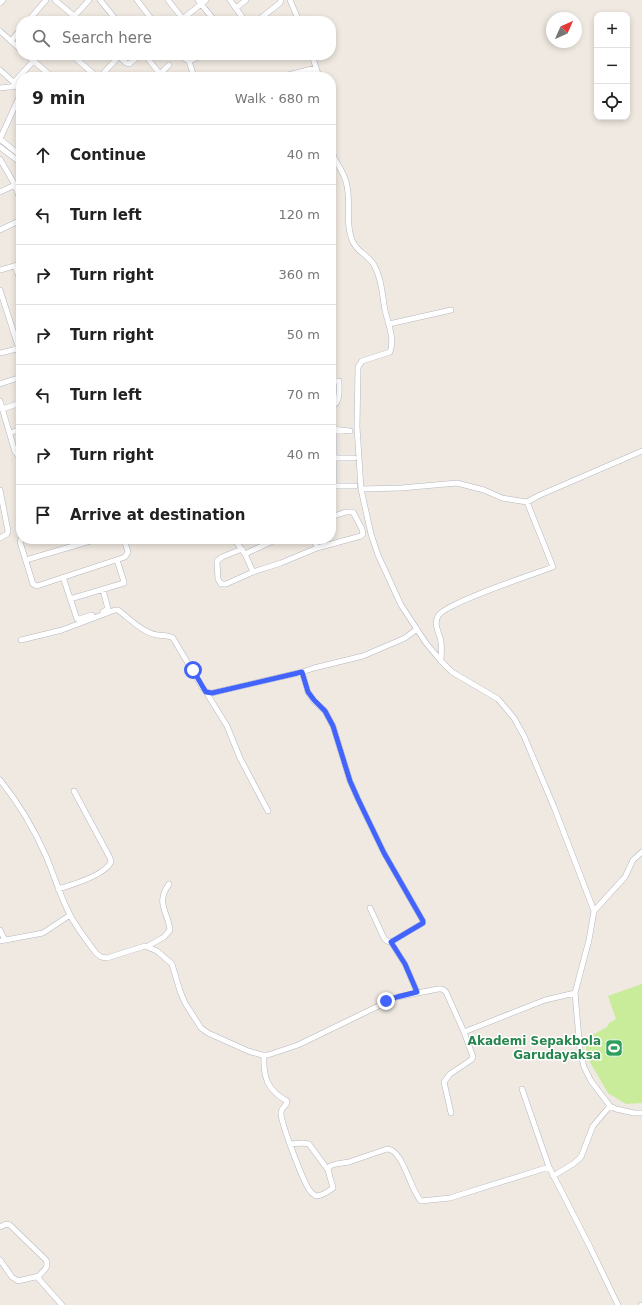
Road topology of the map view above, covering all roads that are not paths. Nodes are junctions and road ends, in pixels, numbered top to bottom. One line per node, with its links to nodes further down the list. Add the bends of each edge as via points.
1 (3, 0): 14 (street)
2 (46, 0): 16 (street)
3 (55, 0): 17 (street)
4 (89, 0): 17 (street)
5 (100, 0): 18 (street)
6 (136, 0): 19 (street)
7 (168, 0): 20 (street)
8 (206, 0): 13 (street)
9 (230, 0): 15 (street)
10 (246, 0): 15 (street)
11 (281, 0): 24 (street)
12 (290, 0): 25 (street)
13 (200, 2): 21 (street); 22 (street)
14 (0, 3)
15 (236, 8): 23 (street)
16 (32, 16)
17 (74, 16)
18 (111, 16)
19 (149, 16)
20 (178, 16)
21 (185, 16)
22 (211, 16)
23 (242, 16)
24 (263, 16)
25 (297, 16)
26 (0, 32): 28 (street)
27 (16, 35): 28 (street)
28 (11, 41): 29 (street)
29 (16, 46)
30 (80, 60): 44 (street)
31 (115, 60): 45 (street)
32 (123, 60): 33 (street, via 129,64)
33 (134, 60)
34 (148, 60): 46 (street)
35 (185, 60): 38 (street)
36 (314, 60): 40 (street)
37 (34, 61): 42 (street); 43 (street)
38 (189, 61): 48 (street)
39 (169, 65): 47 (street)
40 (316, 68): 49 (street); 50 (street)
41 (0, 70): 51 (street)
42 (27, 72)
43 (46, 72)
44 (90, 72)
45 (104, 72)
46 (156, 72)
47 (163, 72)
48 (192, 72)
49 (300, 72)
50 (317, 72)
51 (16, 84)
52 (16, 86): 53 (street)
53 (0, 88)
54 (16, 104): 55 (street)
55 (0, 139): 57 (street)
56 (0, 147): 59 (street)
57 (16, 152)
58 (0, 159): 61 (street)
59 (16, 159)
60 (336, 160): 70 (street, via 348,188 349,230 352,242 376,270)
61 (16, 184)
62 (16, 186): 63 (street)
63 (0, 192)
64 (16, 222): 65 (street)
65 (0, 230)
66 (16, 266): 67 (street)
67 (0, 270)
68 (0, 290): 71 (street)
69 (451, 310): 70 (street)
70 (389, 324): 91 (street, via 392,336 390,352 362,362 358,367 357,427)
71 (16, 336)
72 (16, 349): 73 (street)
73 (0, 353)
74 (16, 379): 76 (street)
75 (336, 381): 79 (street, via 339,381 339,390)
76 (0, 384)
77 (0, 401): 80 (street)
78 (16, 405): 80 (street)
79 (336, 405)
80 (2, 409): 84 (street)
81 (336, 429): 83 (street)
82 (16, 431): 84 (street)
83 (350, 431)
84 (10, 433): 86 (street)
85 (642, 451): 93 (street)
86 (16, 453)
87 (336, 458): 88 (street)
88 (354, 458)
89 (336, 486): 90 (street)
90 (355, 486)
91 (361, 489): 93 (street, via 457,483 502,498); 112 (street, via 378,555 401,605)
92 (0, 490): 95 (street, via 8,531)
93 (527, 502): 114 (street, via 552,567 473,596 441,612 436,627 441,641)
94 (336, 515): 96 (street, via 353,512 363,534)
95 (0, 538)
96 (336, 543)
97 (21, 544): 106 (street)
98 (80, 544): 106 (street)
99 (126, 544): 107 (street, via 127,555)
100 (237, 544): 105 (street)
101 (261, 544): 105 (street)
102 (316, 544): 104 (street)
103 (332, 544): 104 (street)
104 (317, 548): 108 (street)
105 (243, 552): 108 (street); 108 (street, via 217,561 219,583 226,584)
106 (26, 560): 109 (street, via 35,585)
107 (118, 560): 109 (street); 110 (street, via 124,583)
108 (253, 572)
109 (63, 577): 111 (street)
110 (102, 590): 111 (street); 111 (street, via 107,610 79,619)
111 (70, 599)
112 (417, 629): 114 (street); 115 (street, via 405,638 363,656)
113 (21, 640): 116 (street, via 62,630 118,610 146,631 173,638)
114 (441, 661): 124 (street, via 452,672 498,699 514,718 554,807)
115 (302, 672): 116 (street, via 212,693); 128 (street, via 308,692 325,711 333,726 350,781 384,853 423,921)
116 (206, 692): 119 (street, via 227,726 240,758)
117 (0, 780): 122 (street, via 30,824 46,855)
118 (74, 791): 122 (street, via 111,862 92,877)
119 (268, 811)
120 (642, 852): 124 (street, via 633,860 618,886)
121 (169, 884): 129 (street, via 163,893 162,903 170,930 164,937)
122 (59, 891): 125 (street)
123 (370, 908): 128 (street, via 384,938)
124 (594, 911): 131 (street)
125 (70, 915): 127 (street, via 43,932); 129 (street, via 101,957 113,957)
126 (0, 930): 127 (street)
127 (2, 940)
128 (391, 942): 130 (street, via 405,964)
129 (148, 946): 133 (street, via 172,964 185,1003 201,1028 243,1049)
130 (417, 992): 132 (street, via 438,989 446,992); 133 (street, via 386,1001 298,1045)
131 (575, 993): 132 (street, via 545,1000); 135 (street, via 584,1067)
132 (464, 1032): 137 (street, via 473,1057 450,1074 444,1082)
133 (264, 1055): 138 (street, via 269,1086 287,1101 281,1114)
134 (522, 1089): 139 (street)
135 (610, 1106): 136 (street); 141 (street, via 593,1126 582,1157)
136 (642, 1113)
137 (451, 1114)
138 (290, 1144): 140 (street, via 309,1144); 140 (street, via 303,1176 316,1196 333,1188)
139 (549, 1167): 140 (street, via 442,1200 421,1201 399,1158 391,1149 336,1164); 141 (street)
140 (328, 1170)
141 (553, 1176): 146 (street)
142 (0, 1227): 144 (street, via 10,1225 46,1260 46,1269)
143 (0, 1260): 144 (street, via 18,1281)
144 (39, 1276): 145 (street, via 38,1278)
145 (62, 1305)
146 (618, 1305)

